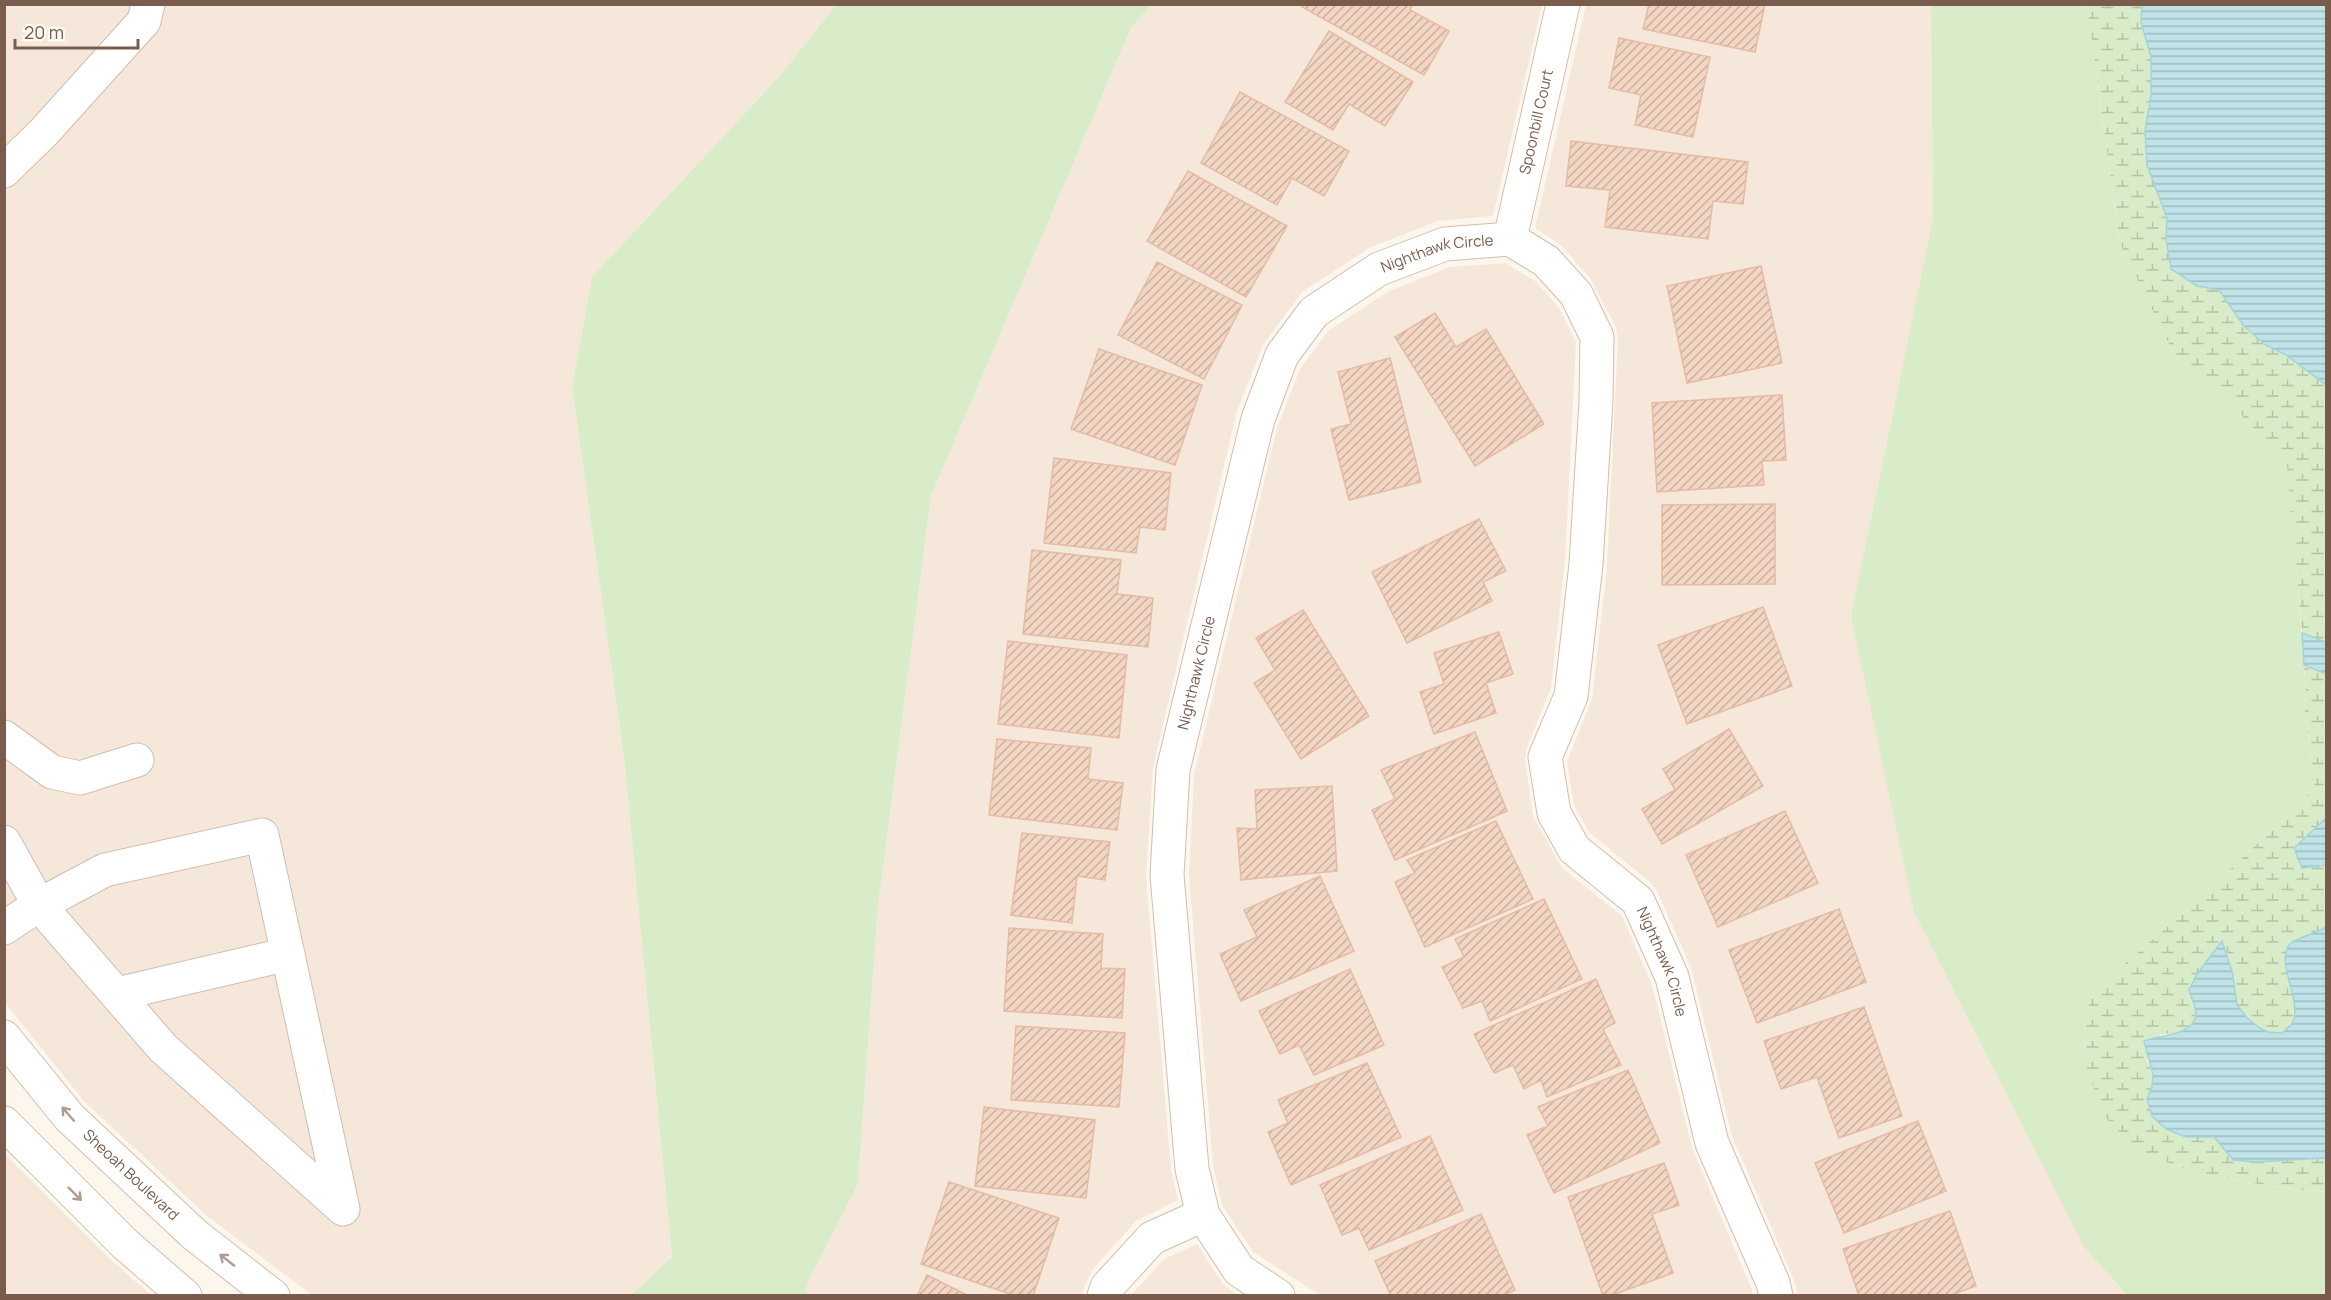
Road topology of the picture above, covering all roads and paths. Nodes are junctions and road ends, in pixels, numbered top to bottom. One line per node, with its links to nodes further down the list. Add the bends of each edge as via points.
1 (148, 4): 3 (street, via 144,21)
2 (1563, 4): 4 (street, Spoonbill Court)
3 (4, 171)
4 (1510, 239): 14 (street, Nighthawk Circle, via 1445,244 1379,269 1314,312 1282,355 1258,418 1173,770 1167,875 1192,1169); 19 (street, Nighthawk Circle, via 1546,261 1576,294 1597,338 1586,564 1571,696 1545,758 1554,813 1574,849 1638,901 1672,977 1712,1143)
5 (4, 737): 6 (street, via 52,772 80,778)
6 (137, 760)
7 (4, 842): 8 (street)
8 (39, 905): 9 (street); 10 (street, via 105,870 262,835); 11 (street)
9 (4, 928)
10 (288, 954): 11 (street); 11 (street, via 343,1209 163,1048)
11 (117, 994)
12 (4, 1037): 16 (street, Sheoah Boulevard, one-way to 12, via 195,1235 70,1118)
13 (4, 1123): 15 (street, one-way to 15, via 125,1244)
14 (1203, 1215): 17 (street, via 1152,1238 1107,1287); 18 (street, Nighthawk Circle, via 1239,1270)
15 (185, 1296)
16 (273, 1296)
17 (1104, 1296)
18 (1278, 1296)
19 (1776, 1296)

